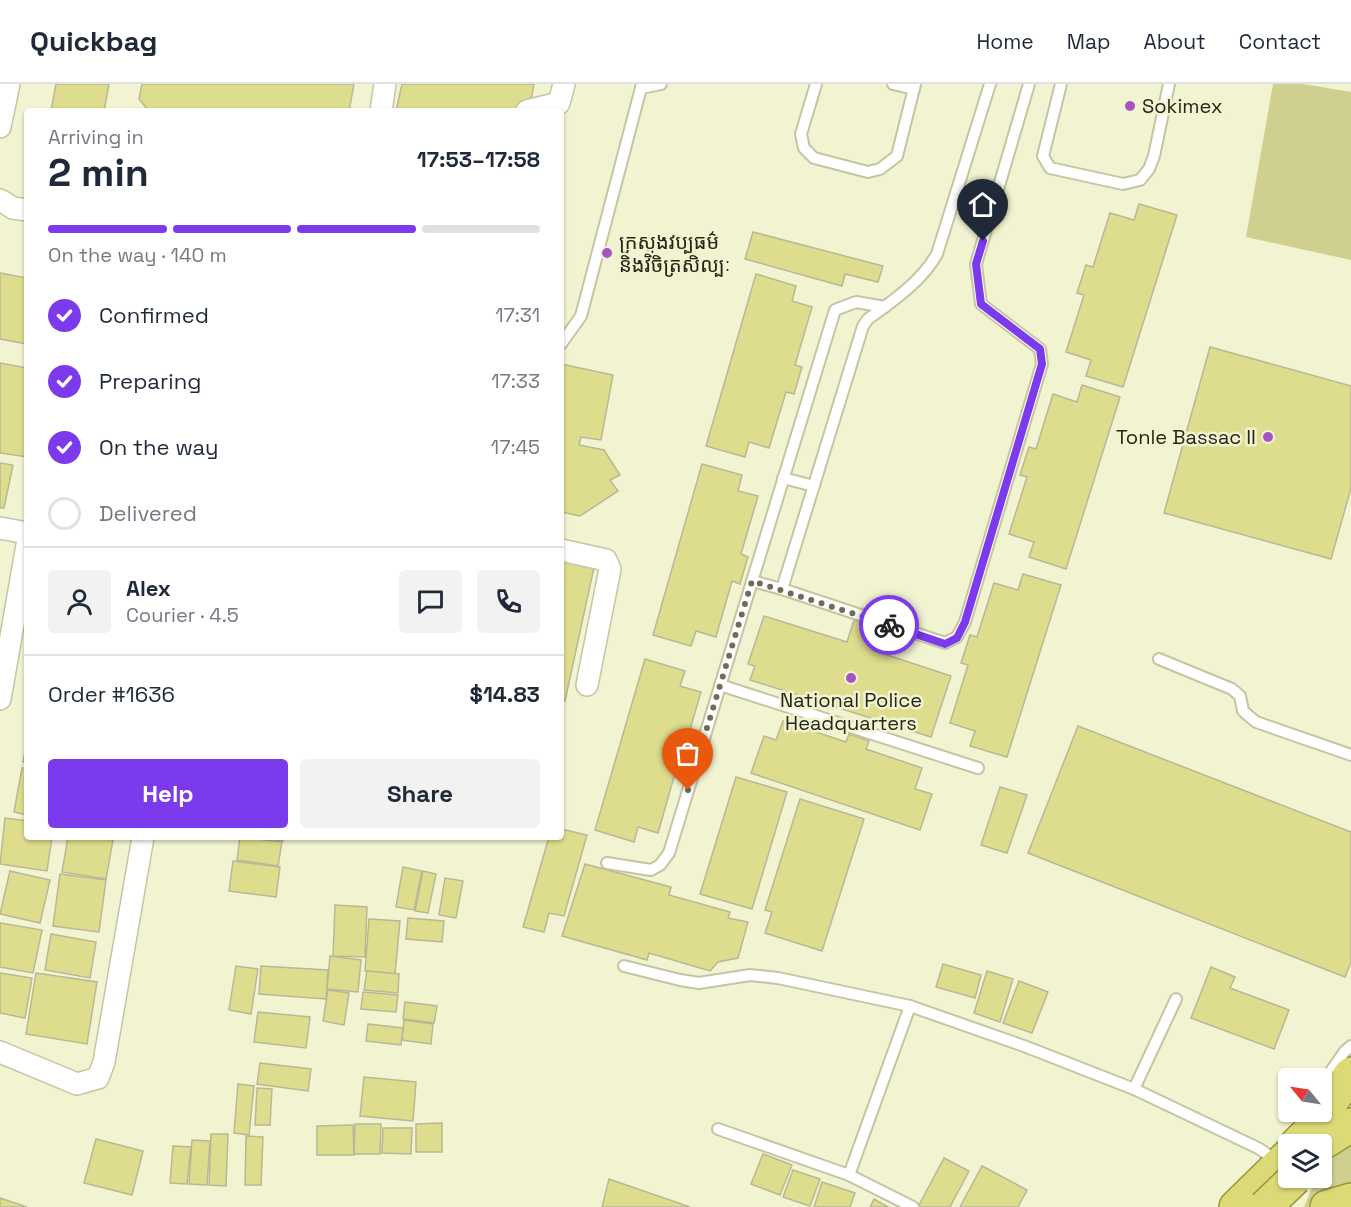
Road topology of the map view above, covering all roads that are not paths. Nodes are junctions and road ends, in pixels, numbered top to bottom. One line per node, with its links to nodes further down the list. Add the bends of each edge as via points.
1 (9, 84): 15 (street)
2 (385, 84): 13 (street)
3 (564, 84): 14 (street, via 559,103)
4 (661, 84): 11 (lane)
5 (816, 84): 12 (lane, via 801,134 804,148 814,159 868,172 880,169 897,156)
6 (893, 84): 12 (lane)
7 (990, 84): 18 (lane, via 937,254 929,268)
8 (1029, 84): 27 (lane, via 976,264 981,304 1040,349 1042,364 965,622 957,638 945,644)
9 (1061, 84): 10 (lane, via 1043,156 1050,168 1123,184 1140,180 1149,170)
10 (1169, 84)
11 (642, 86): 19 (lane, via 581,316)
12 (915, 87)
13 (387, 108)
14 (539, 108)
15 (0, 127)
16 (0, 200): 17 (street)
17 (24, 210)
18 (885, 307): 20 (lane, via 856,302 835,310); 21 (lane, via 863,326)
19 (564, 340)
20 (783, 478): 21 (lane); 26 (lane)
21 (814, 486): 27 (lane)
22 (0, 528): 23 (street)
23 (24, 532)
24 (564, 551): 29 (street, via 606,560 610,569)
25 (24, 562): 31 (street)
26 (752, 581): 27 (lane); 30 (lane)
27 (782, 589)
28 (1159, 659): 32 (lane, via 1232,689 1240,696 1243,711 1256,722)
29 (587, 685)
30 (720, 685): 33 (lane); 35 (lane, via 669,853 651,870)
31 (0, 699)
32 (1351, 755)
33 (978, 768)
34 (141, 840): 40 (street, via 104,1062 98,1078 77,1084)
35 (608, 862)
36 (624, 966): 38 (lane, via 699,983 750,975 778,978)
37 (1176, 999): 43 (lane)
38 (910, 1006): 43 (lane); 52 (lane)
39 (1351, 1046): 41 (lane)
40 (0, 1052)
41 (1332, 1070)
42 (1351, 1074): 47 (highway)
43 (1134, 1089): 50 (lane, via 1258,1148)
44 (1351, 1107): 48 (highway, via 1328,1117)
45 (1351, 1125): 49 (highway)
46 (718, 1129): 52 (lane)
47 (1309, 1134)
48 (1312, 1134)
49 (1332, 1134)
50 (1278, 1150)
51 (1278, 1168): 57 (highway)
52 (849, 1175): 56 (lane)
53 (1278, 1185): 58 (highway, bridge)
54 (1289, 1188): 59 (highway)
55 (1351, 1200): 60 (highway)
56 (913, 1207)
57 (1236, 1207)
58 (1266, 1207)
59 (1286, 1207)
60 (1327, 1207)

